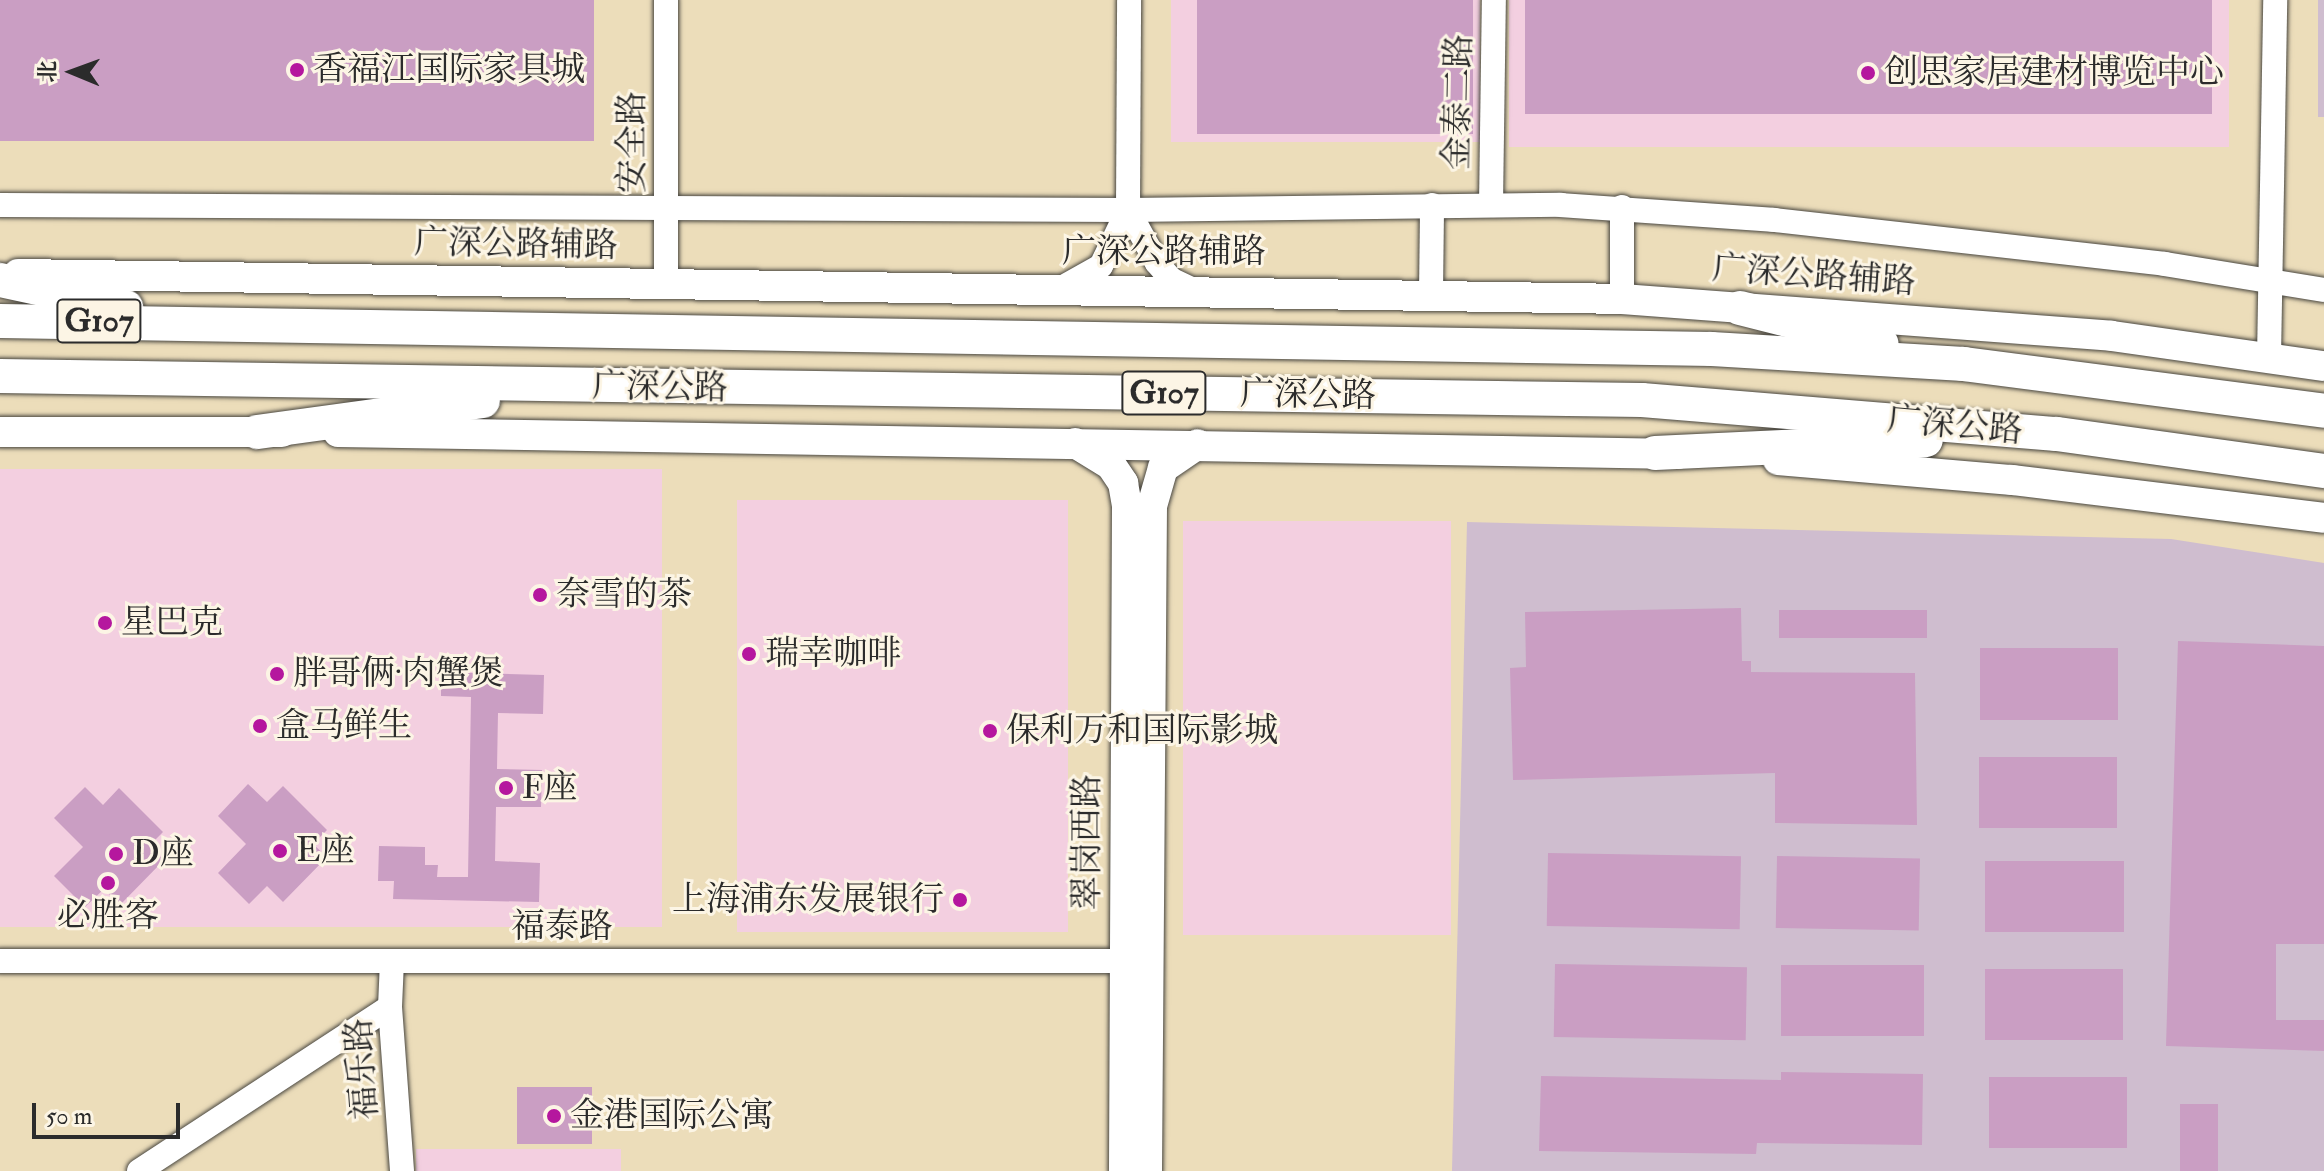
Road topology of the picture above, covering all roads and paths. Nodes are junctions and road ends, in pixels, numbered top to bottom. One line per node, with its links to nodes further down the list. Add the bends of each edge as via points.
1 (666, 0): 6 (street, 安全路)
2 (1129, 0): 10 (street)
3 (1494, 0): 8 (street, 金泰二路)
4 (2275, 0): 13 (street)
5 (0, 205): 6 (street)
6 (666, 205): 10 (street); 14 (street, 安全路)
7 (1432, 205): 8 (street); 10 (street); 18 (street)
8 (1491, 205): 9 (street)
9 (1622, 207): 13 (street, via 1774,220); 19 (street)
10 (1128, 210): 15 (street, via 1157,263 1172,280); 17 (street, via 1101,266)
11 (0, 273): 14 (main road, 广深公路辅路)
12 (0, 280): 22 (highway)
13 (2271, 280): 16 (street); 23 (street)
14 (666, 284): 17 (main road, 广深公路辅路)
15 (1191, 289): 17 (main road, 广深公路辅路); 18 (main road, 广深公路辅路)
16 (2324, 290)
17 (1056, 291)
18 (1431, 293): 19 (main road, 广深公路辅路)
19 (1622, 299): 20 (main road, 广深公路辅路)
20 (1740, 308): 23 (main road, 广深公路辅路, via 2112,336); 24 (highway)
21 (0, 321): 22 (highway, 广深公路 / G107)
22 (197, 322): 24 (highway, 广深公路 / G107, via 1680,348)
23 (2269, 358): 25 (main road, 广深公路辅路)
24 (1964, 364): 28 (highway, 广深公路 / G107)
25 (2324, 366)
26 (0, 376): 27 (highway, 广深公路 / G107)
27 (594, 386): 30 (highway); 31 (highway, 广深公路 / G107, via 1642,400)
28 (2324, 411)
29 (0, 432): 30 (main road)
30 (257, 432): 32 (main road)
31 (2057, 434): 34 (highway); 35 (highway, 广深公路 / G107)
32 (1073, 443): 33 (main road); 37 (main road, 翠岗西路, via 1103,458 1123,483)
33 (1198, 444): 34 (main road); 37 (main road, 翠岗西路, via 1177,454 1155,487)
34 (1655, 453): 36 (main road, via 1869,465)
35 (2324, 471)
36 (2324, 518)
37 (1139, 560): 40 (main road, 翠岗西路); 45 (main road, 翠岗西路)
38 (0, 961): 39 (street, 福泰路)
39 (392, 961): 40 (street, 福泰路); 41 (street, 福乐路)
40 (1125, 961): 44 (main road, 翠岗西路)
41 (390, 1007): 42 (street); 43 (street, 福乐路)
42 (139, 1171)
43 (402, 1171)
44 (1124, 1171)
45 (1147, 1171)

